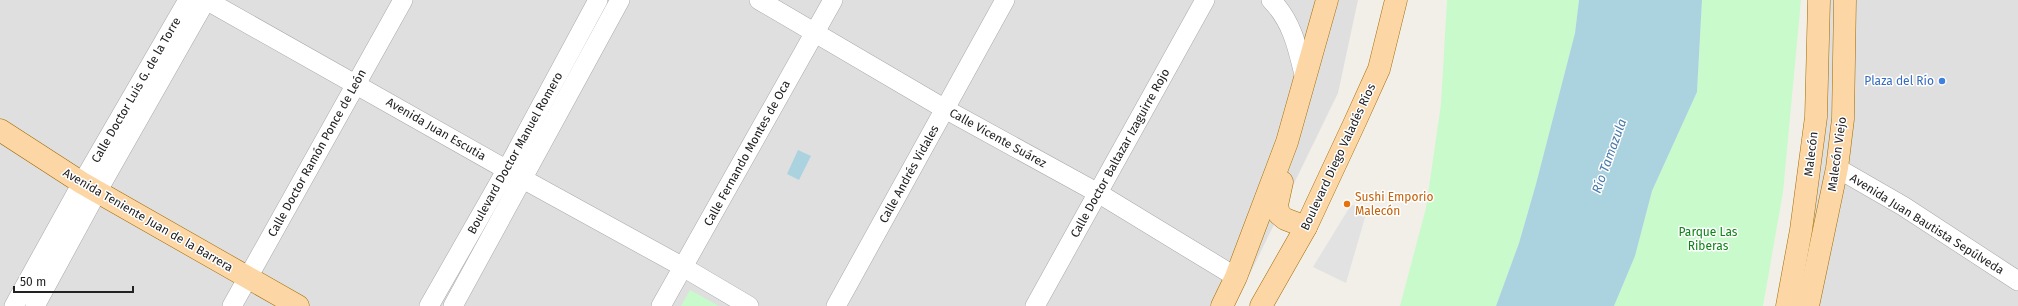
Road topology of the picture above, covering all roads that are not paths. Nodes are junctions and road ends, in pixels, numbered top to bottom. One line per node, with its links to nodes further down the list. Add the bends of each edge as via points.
1 (188, 0): 25 (street, Calle Doctor Luis G. de la Torre)
2 (206, 0): 17 (street, Avenida Juan Escutia); 25 (street, Calle Doctor Luis G. de la Torre)
3 (403, 0): 17 (street, Calle Doctor Ramón Ponce de León)
4 (598, 0): 23 (street, Boulevard Doctor Manuel Romero)
5 (620, 0): 24 (street, Boulevard Doctor Manuel Romero)
6 (759, 0): 15 (street, Calle Vicente Suárez)
7 (833, 0): 15 (street, Calle Fernando Montes de Oca)
8 (1005, 0): 18 (street, Calle Andrés Vidales)
9 (1205, 0): 26 (street, Calle Doctor Baltazar Izaguirre Rojo)
10 (1271, 0): 16 (street, via 1284,16 1294,37)
11 (1327, 0): 16 (main road)
12 (1396, 0): 27 (main road, Boulevard Diego Valadés Ríos, via 1379,69)
13 (1819, 0): 19 (main road, Malecón)
14 (1845, 0): 22 (main road, Malecón Viejo, via 1843,119)
15 (815, 33): 18 (street, Calle Vicente Suárez); 28 (street, Calle Fernando Montes de Oca)
16 (1305, 79): 21 (main road)
17 (355, 83): 23 (street, Avenida Juan Escutia); 30 (street, Calle Doctor Ramón Ponce de León)
18 (945, 109): 26 (street, Calle Vicente Suárez); 41 (street, Calle Andrés Vidales)
19 (1816, 117): 22 (main road, via 1828,157); 44 (main road, Malecón, via 1801,230)
20 (0, 130): 25 (main road, Avenida Teniente Juan de la Barrera)
21 (1287, 142): 27 (main road, via 1278,211 1285,219); 29 (main road)
22 (1837, 168): 31 (street, Avenida Juan Bautista Sepúlveda, via 1903,206); 45 (main road, Malecón Viejo)
23 (507, 169): 24 (street, Avenida Juan Escutia); 37 (street, Boulevard Doctor Manuel Romero)
24 (523, 179): 28 (street, Avenida Juan Escutia); 38 (street, Boulevard Doctor Manuel Romero)
25 (89, 188): 30 (main road, Avenida Teniente Juan de la Barrera); 33 (street, Calle Doctor Luis G. de la Torre); 34 (street, Calle Doctor Luis G. de la Torre)
26 (1098, 193): 29 (street, Calle Vicente Suárez); 42 (street, Calle Doctor Baltazar Izaguirre Rojo)
27 (1306, 227): 43 (main road, Boulevard Diego Valadés Ríos)
28 (683, 267): 39 (street, Calle Fernando Montes de Oca); 40 (street, Avenida Juan Escutia)
29 (1236, 277): 32 (main road)
30 (248, 278): 35 (street, Calle Doctor Ramón Ponce de León); 36 (main road, Avenida Teniente Juan de la Barrera)
31 (2018, 281)
32 (1221, 304)
33 (14, 306)
34 (35, 306)
35 (232, 306)
36 (298, 306)
37 (429, 306)
38 (452, 306)
39 (661, 306)
40 (749, 306)
41 (836, 306)
42 (1035, 306)
43 (1261, 306)
44 (1787, 306)
45 (1808, 306)

